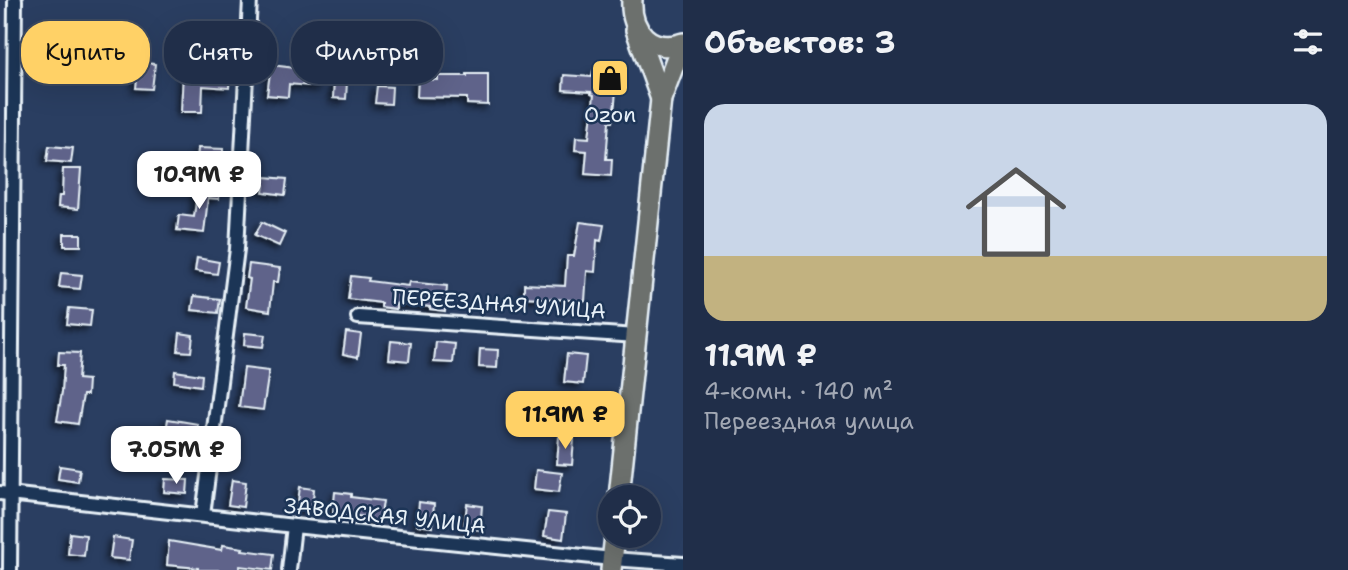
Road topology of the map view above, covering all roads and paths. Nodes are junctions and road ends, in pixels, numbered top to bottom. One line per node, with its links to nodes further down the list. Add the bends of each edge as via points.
1 (15, 0): 9 (street)
2 (250, 0): 10 (street, via 237,249)
3 (629, 10): 4 (main road, via 645,38 658,45); 5 (main road)
4 (682, 44): 5 (main road)
5 (661, 99): 7 (main road)
6 (358, 317): 7 (street, ПЕРЕЕЗДНАЯ УЛИЦА)
7 (637, 337): 8 (main road)
8 (620, 485)
9 (5, 493): 10 (street, ЗАВОДСКАЯ УЛИЦА); 14 (street)
10 (203, 514): 11 (street, ЗАВОДСКАЯ УЛИЦА)
11 (294, 526): 13 (street, ЗАВОДСКАЯ УЛИЦА); 15 (street)
12 (683, 564): 13 (street, ЗАВОДСКАЯ УЛИЦА)
13 (612, 565)
14 (10, 570)
15 (289, 570)

